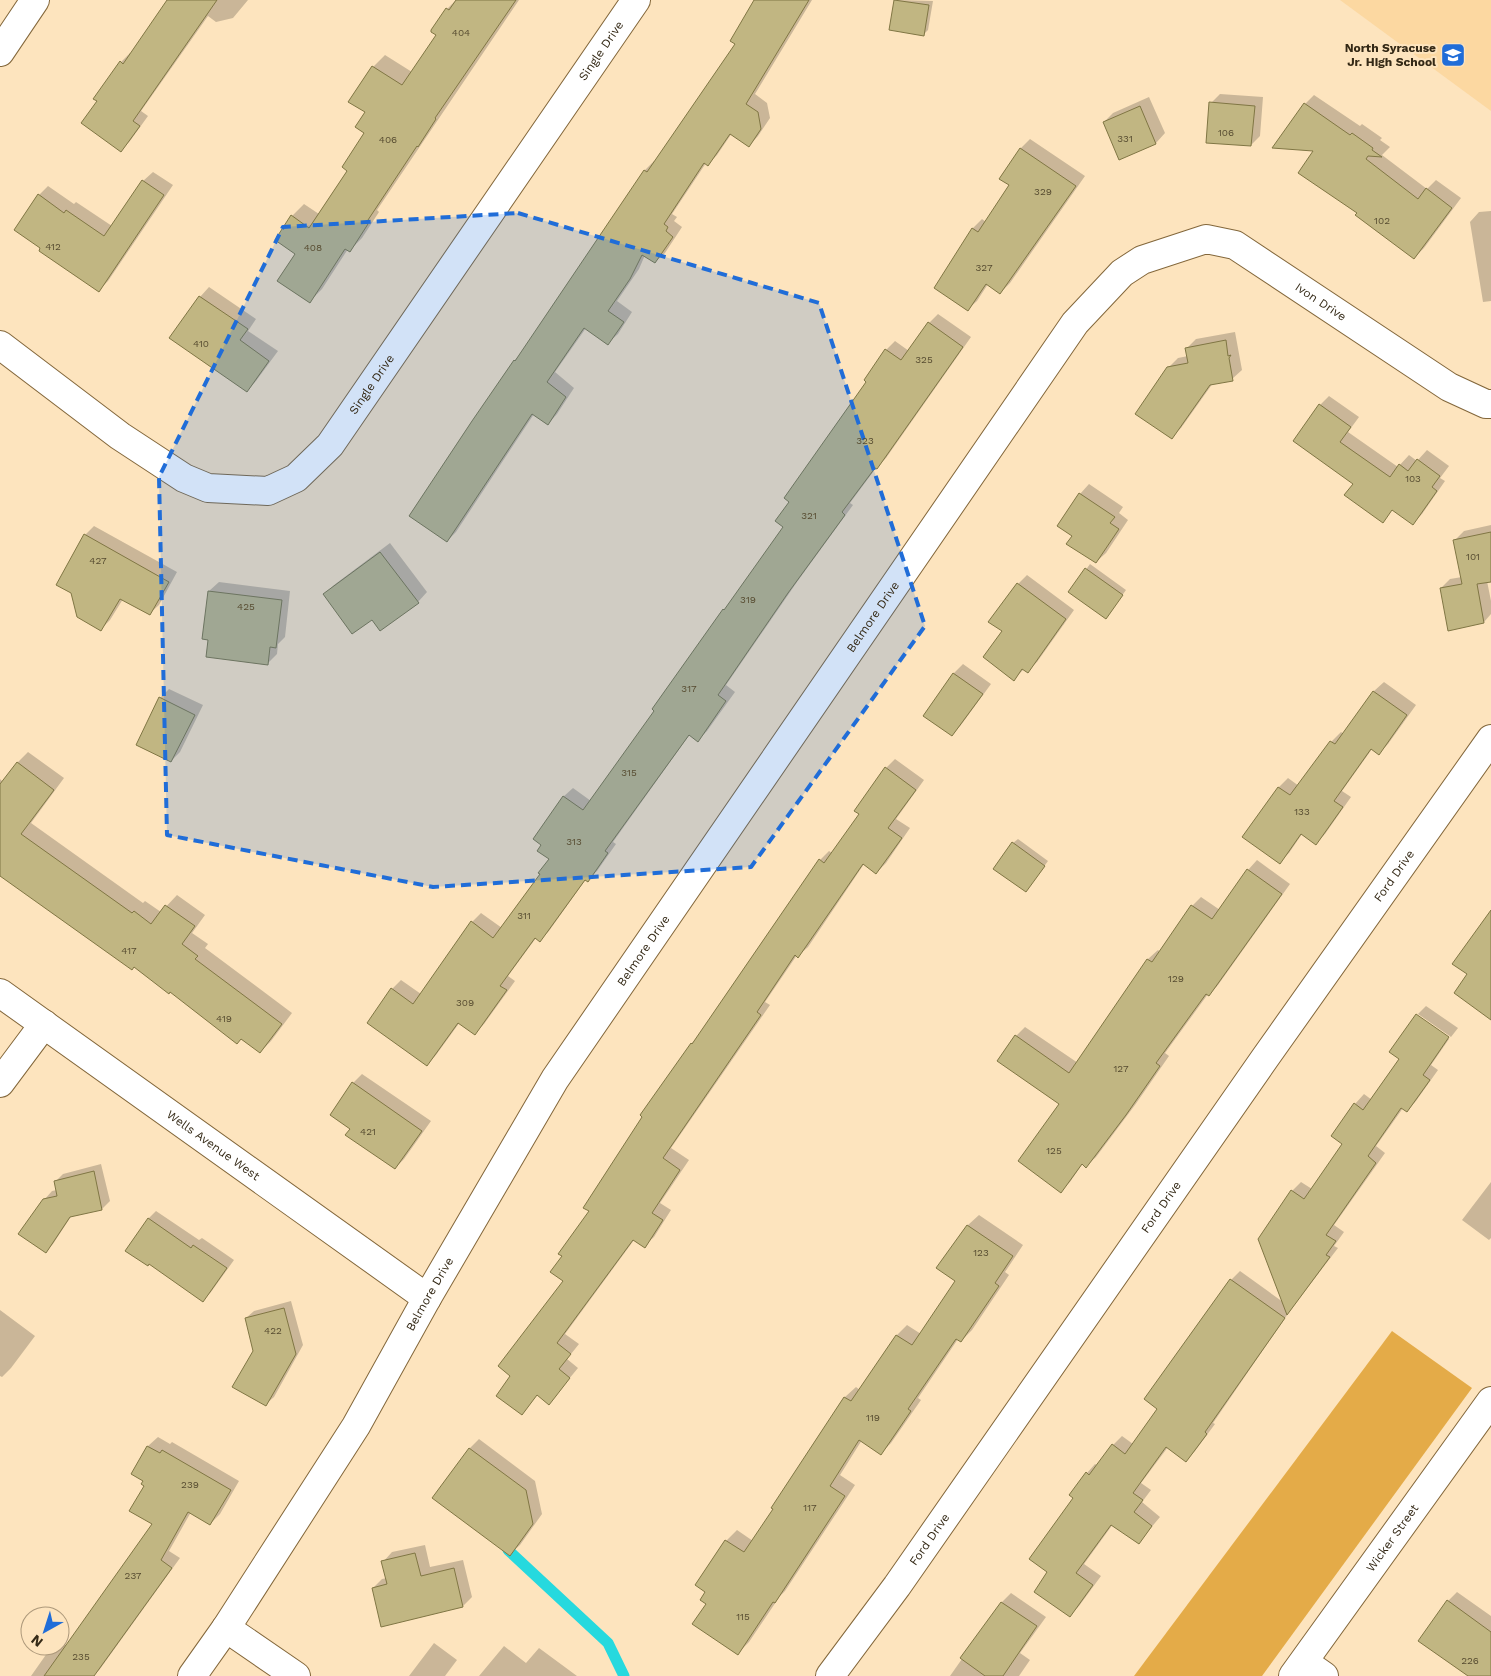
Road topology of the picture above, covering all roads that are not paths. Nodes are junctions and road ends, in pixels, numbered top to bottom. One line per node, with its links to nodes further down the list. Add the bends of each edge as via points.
1 (35, 0): 3 (street)
2 (636, 0): 5 (street, Single Drive, via 330,445 296,478 268,491 208,488 184,478 120,436)
3 (0, 52)
4 (1142, 260): 6 (street, Ivon Drive, via 1206,239 1234,245 1449,387); 11 (street, Belmore Drive, via 1122,272 1074,323 556,1079)
5 (0, 344)
6 (1491, 404)
7 (1491, 739): 17 (street, Ford Drive, via 897,1586)
8 (0, 993): 9 (street, Wells Avenue West)
9 (44, 1024): 10 (street); 11 (street, Wells Avenue West)
10 (0, 1083)
11 (427, 1298): 13 (street, Belmore Drive, via 356,1426)
12 (1491, 1401): 14 (street, Wicker Street)
13 (226, 1628): 15 (street, Belmore Drive); 16 (street)
14 (1307, 1671)
15 (192, 1676)
16 (296, 1676)
17 (830, 1676)

